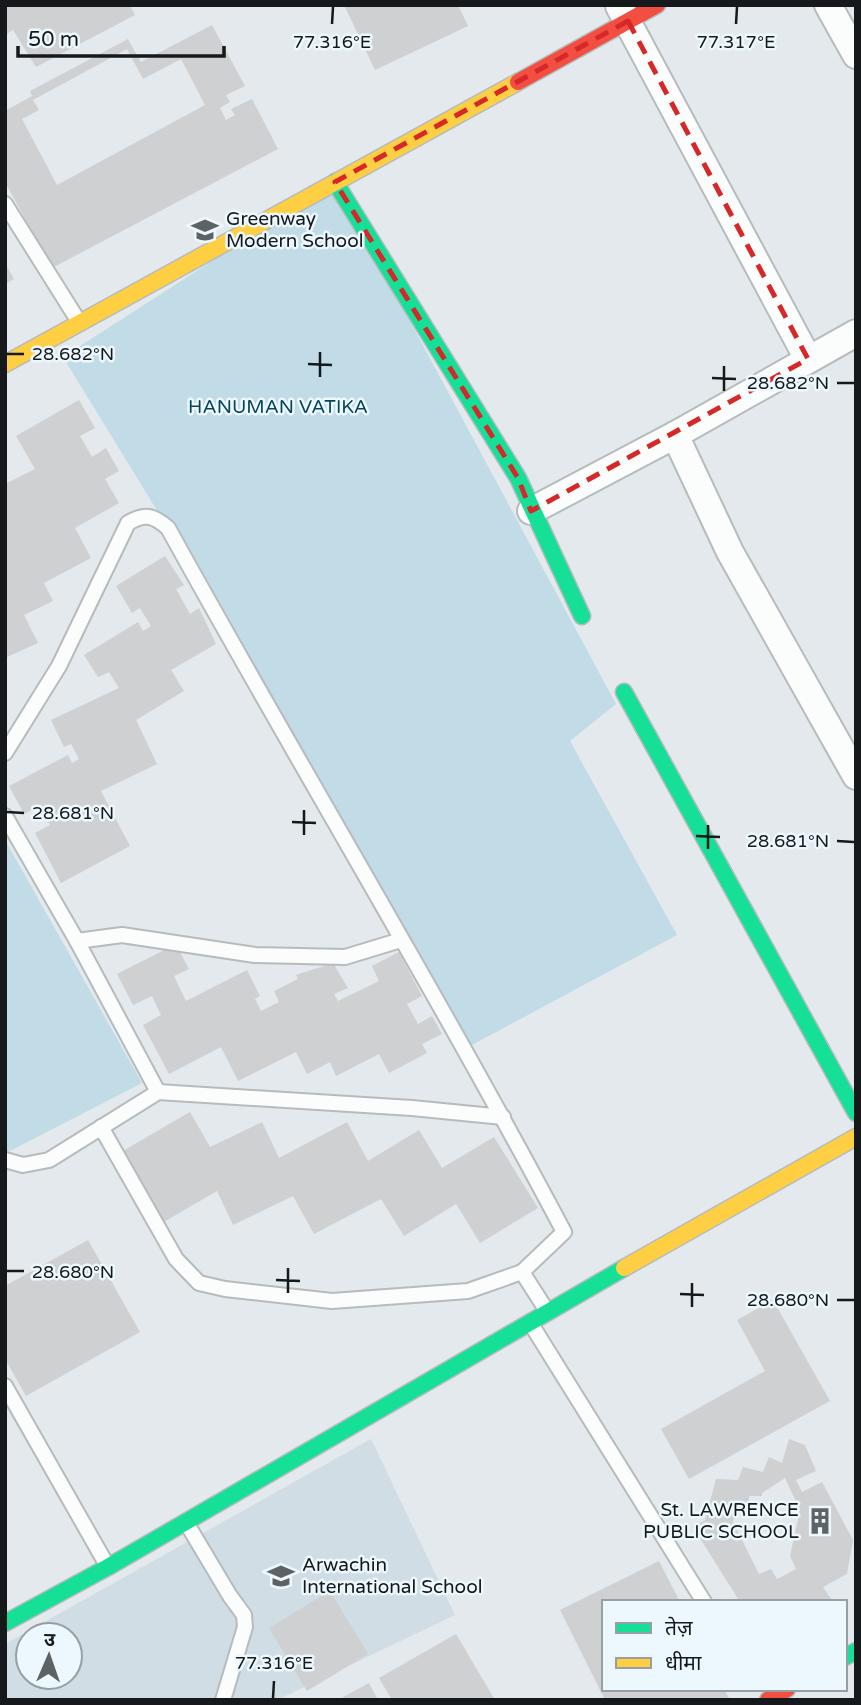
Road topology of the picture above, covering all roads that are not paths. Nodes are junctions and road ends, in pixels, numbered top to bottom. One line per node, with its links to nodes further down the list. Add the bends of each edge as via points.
1 (657, 5): 3 (street)
2 (828, 5): 4 (street)
3 (624, 13): 5 (street); 9 (street)
4 (856, 55)
5 (335, 182): 7 (street); 12 (street, via 518,478)
6 (5, 204): 7 (lane)
7 (80, 323): 10 (street)
8 (856, 333): 9 (street)
9 (808, 359): 11 (street)
10 (7, 366)
11 (675, 435): 12 (street); 15 (street, via 730,552)
12 (531, 511): 13 (street)
13 (582, 616)
14 (624, 692): 22 (street)
15 (846, 735): 17 (street)
16 (5, 753): 19 (lane, via 59,666 128,523 141,516 155,517 168,528)
17 (856, 776)
18 (5, 816): 20 (lane)
19 (401, 940): 20 (lane, via 345,957 255,955 122,935); 23 (lane)
20 (78, 941): 21 (lane)
21 (158, 1092): 23 (lane); 24 (lane)
22 (856, 1113)
23 (503, 1117): 27 (lane, via 564,1232)
24 (101, 1127): 26 (lane, via 49,1160 23,1165); 27 (lane, via 176,1259 200,1283 332,1301 468,1291)
25 (856, 1137): 28 (street)
26 (5, 1160)
27 (522, 1272): 28 (lane)
28 (547, 1312): 29 (street)
29 (531, 1324): 31 (street); 33 (lane)
30 (5, 1386): 32 (lane)
31 (186, 1522): 32 (street); 36 (lane, via 244,1615 245,1627)
32 (108, 1567): 34 (street)
33 (703, 1600)
34 (5, 1623)
35 (783, 1691): 37 (street)
36 (223, 1700)
37 (767, 1700)

